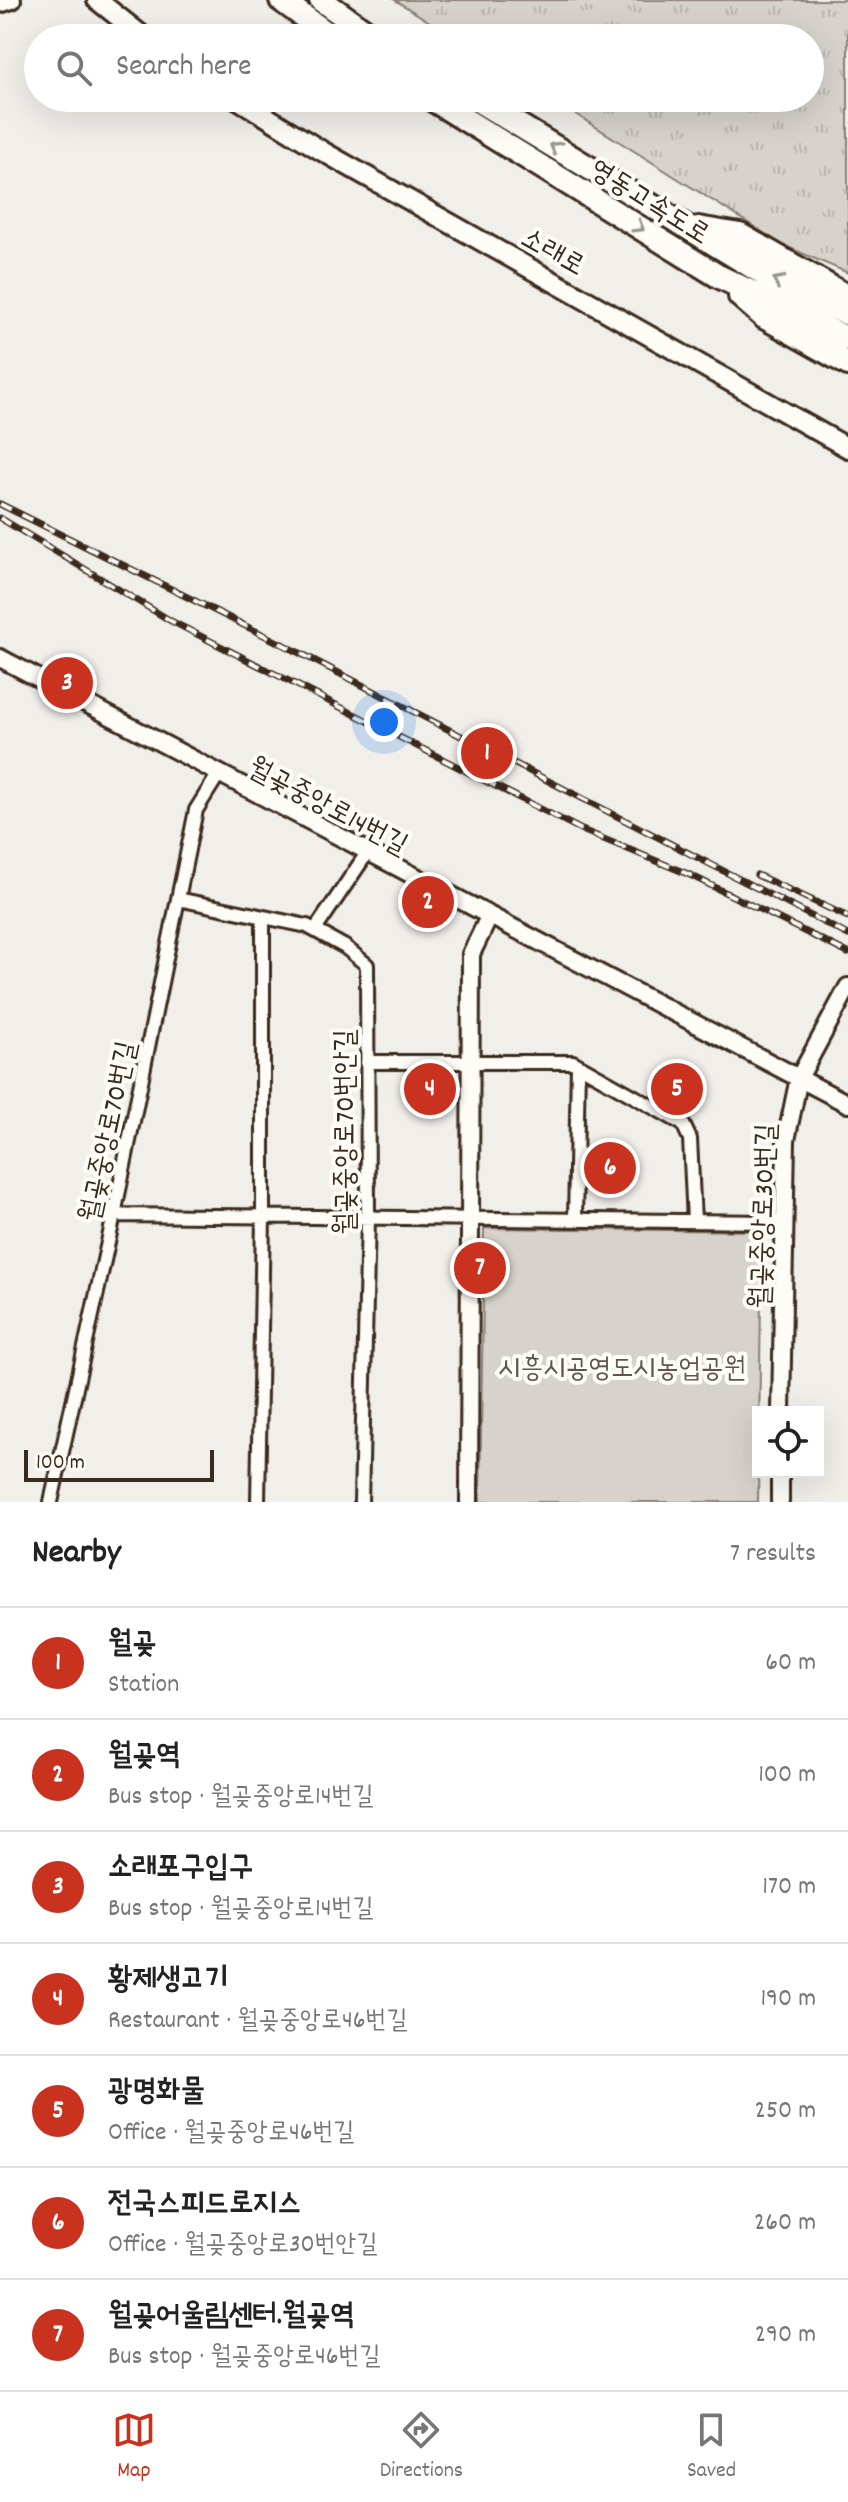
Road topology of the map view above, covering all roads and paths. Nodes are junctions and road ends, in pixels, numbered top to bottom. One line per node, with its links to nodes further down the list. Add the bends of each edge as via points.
1 (12, 0): 5 (street)
2 (97, 0): 6 (main road)
3 (281, 0): 7 (highway)
4 (321, 0): 8 (highway)
5 (0, 4)
6 (127, 24)
7 (314, 24)
8 (355, 24)
9 (259, 112): 18 (main road, 소래로)
10 (453, 112): 13 (highway, 영동고속도로, one-way to 13)
11 (497, 112): 12 (highway, 영동고속도로, one-way to 11)
12 (686, 226): 14 (highway, via 740,235); 15 (highway, 영동고속도로, one-way to 12, via 779,283)
13 (718, 276): 16 (highway, 영동고속도로); 17 (highway, via 764,317)
14 (848, 297)
15 (848, 314)
16 (848, 339)
17 (848, 364)
18 (848, 448)
19 (0, 658): 20 (street, 월곶중앙로14번길)
20 (218, 775): 21 (street, 월곶중앙로14번길); 22 (street, 월곶중앙로70번길, via 196,810)
21 (367, 853): 23 (street, 월곶중앙로14번길); 25 (street)
22 (178, 899): 24 (street, 월곶중앙로70번안길); 32 (street, 월곶중앙로70번길)
23 (489, 917): 28 (street, via 471,954); 30 (street, 월곶중앙로14번길)
24 (263, 918): 25 (street, 월곶중앙로70번안길); 33 (street)
25 (315, 930): 27 (street, 월곶중앙로70번안길, via 367,965)
26 (848, 987): 30 (street, 월곶중앙로30번길)
27 (367, 1062): 28 (street); 34 (street, 월곶중앙로70번안길)
28 (471, 1062): 29 (street); 35 (street)
29 (578, 1065): 36 (street); 37 (street, via 683,1124 690,1139)
30 (799, 1078): 31 (street, 월곶중앙로14번길); 38 (street, 월곶중앙로30번길, via 786,1140)
31 (848, 1104)
32 (114, 1215): 33 (street); 41 (street, 월곶중앙로70번길)
33 (263, 1217): 34 (street); 42 (street)
34 (368, 1218): 35 (street); 43 (street, 월곶중앙로70번안길)
35 (472, 1219): 36 (street); 44 (street)
36 (575, 1219): 37 (street)
37 (694, 1221): 38 (street)
38 (784, 1222): 39 (street, 월곶중앙로30번길)
39 (781, 1406)
40 (780, 1478): 45 (street)
41 (51, 1502)
42 (258, 1502)
43 (361, 1502)
44 (469, 1502)
45 (780, 1502)

